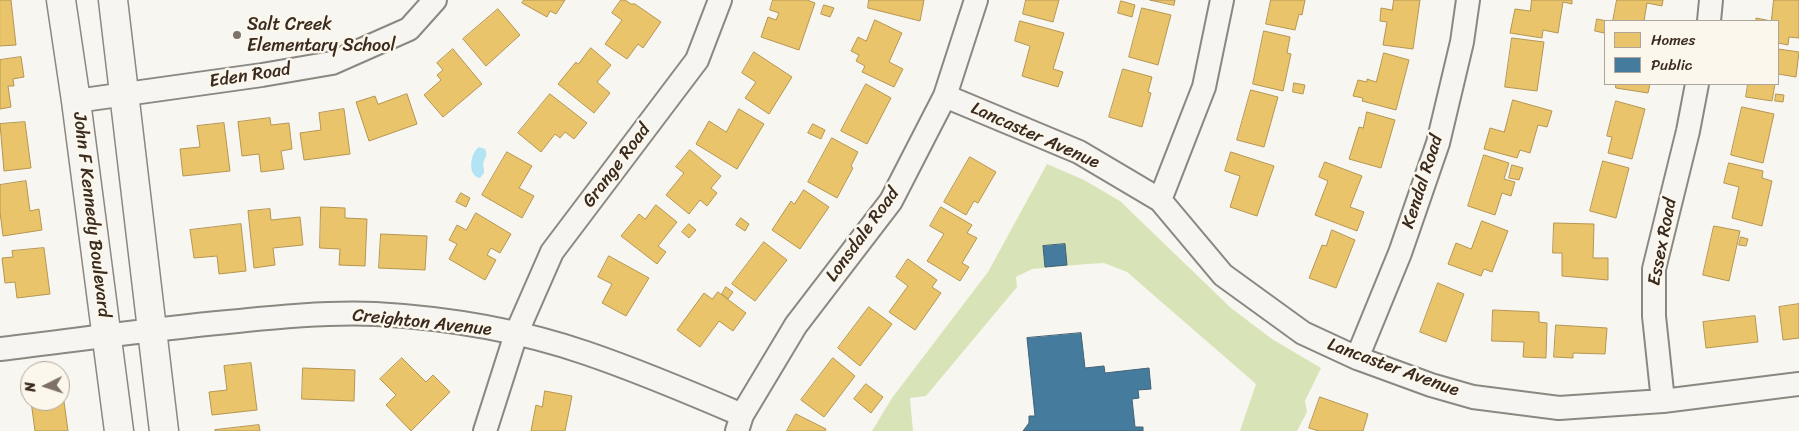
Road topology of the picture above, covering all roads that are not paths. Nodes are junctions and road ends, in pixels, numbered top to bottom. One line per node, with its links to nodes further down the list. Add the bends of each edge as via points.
1 (61, 0): 13 (street, John F Kennedy Boulevard)
2 (113, 0): 11 (street)
3 (435, 0): 11 (street, Eden Road, via 409,28 332,64)
4 (720, 0): 16 (street, Grange Road, via 697,60 552,252)
5 (976, 0): 12 (street, Lonsdale Road)
6 (1222, 0): 14 (street, via 1204,87)
7 (1468, 0): 19 (street, Kendal Road, via 1462,42 1438,143 1400,253)
8 (1711, 0): 9 (street)
9 (1709, 20)
10 (1697, 85): 21 (street, Essex Road, via 1654,269 1654,323)
11 (125, 94): 13 (street, Eden Road); 15 (street)
12 (945, 96): 14 (street, Lancaster Avenue, via 1079,152); 22 (street, Lonsdale Road, via 891,201 796,325)
13 (76, 101): 17 (street, John F Kennedy Boulevard)
14 (1160, 200): 19 (street, Lancaster Avenue, via 1224,275 1303,333)
15 (152, 330): 16 (street, Creighton Avenue, via 297,314 376,314 453,322); 17 (street, Creighton Avenue); 24 (street)
16 (516, 334): 22 (street, Creighton Avenue, via 584,352 654,379); 25 (street, Grange Road)
17 (107, 337): 18 (street, Creighton Avenue); 23 (street, John F Kennedy Boulevard)
18 (0, 349)
19 (1357, 358): 21 (street, Lancaster Avenue, via 1472,397 1559,408)
20 (1799, 384): 21 (street, Lancaster Avenue)
21 (1663, 401)
22 (740, 423)
23 (119, 431)
24 (164, 431)
25 (485, 431)

